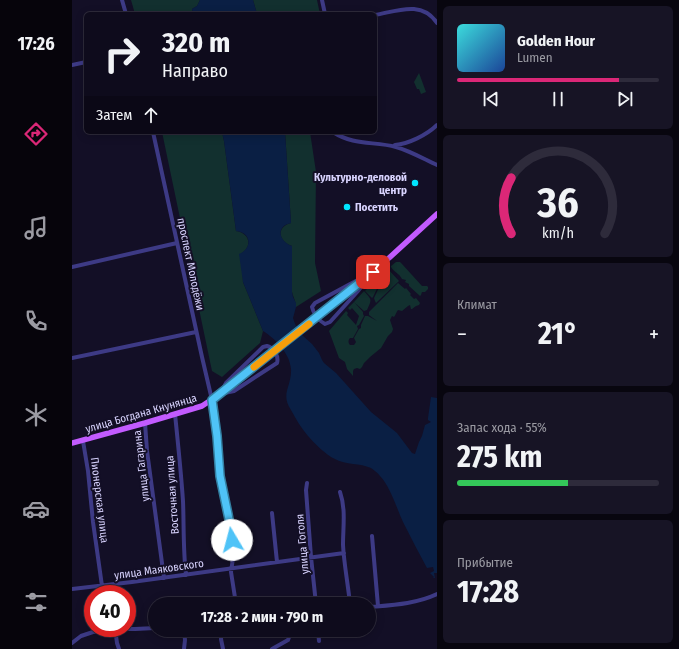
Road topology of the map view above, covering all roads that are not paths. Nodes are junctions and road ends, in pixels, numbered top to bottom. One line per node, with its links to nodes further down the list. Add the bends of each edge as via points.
1 (122, 0): 3 (street)
2 (322, 0): 4 (street)
3 (125, 12)
4 (325, 12)
5 (377, 15): 6 (street, via 416,9 432,16)
6 (437, 23)
7 (84, 62): 8 (street)
8 (72, 65)
9 (437, 125): 12 (street, via 421,137 400,145)
10 (153, 134): 15 (street, проспект Молодёжи)
11 (336, 134): 12 (street, via 345,139)
12 (386, 145): 13 (street, via 405,150)
13 (437, 165)
14 (437, 214): 17 (main road, улица Богдана Кнунянца)
15 (177, 244): 16 (street); 18 (street, проспект Молодёжи)
16 (72, 266)
17 (373, 272): 17 (street, via 315,303 313,311 321,322 330,322); 20 (main road, улица Богдана Кнунянца, bridge)
18 (196, 332): 19 (street); 21 (street, проспект Молодёжи)
19 (72, 358)
20 (220, 394): 20 (street, via 234,391 275,365 278,361 272,348 263,347 226,383); 21 (main road, улица Богдана Кнунянца)
21 (212, 400): 22 (main road, улица Богдана Кнунянца, via 202,406); 33 (street, проспект Молодёжи, via 220,476 231,535)
22 (175, 414): 23 (main road, улица Богдана Кнунянца); 34 (street, Восточная улица)
23 (145, 423): 24 (main road, улица Богдана Кнунянца); 35 (street, улица Гагарина)
24 (82, 441): 25 (main road, улица Богдана Кнунянца); 36 (street, Пионерская улица)
25 (72, 443)
26 (307, 483): 31 (street, улица Гоголя)
27 (340, 492): 30 (street, via 344,507)
28 (272, 513): 32 (street)
29 (372, 536): 44 (street)
30 (344, 553): 31 (street, улица Маяковского); 43 (street)
31 (311, 557): 32 (street, улица Маяковского); 42 (street, улица Гоголя)
32 (278, 562): 33 (street, улица Маяковского)
33 (232, 568): 34 (street, улица Маяковского); 41 (street, проспект Молодёжи)
34 (186, 575): 35 (street, улица Маяковского)
35 (164, 578): 37 (street, улица Маяковского)
36 (102, 585)
37 (109, 585)
38 (84, 588): 39 (street, улица Маяковского)
39 (72, 589)
40 (437, 594): 44 (street, via 409,603)
41 (235, 597)
42 (315, 597)
43 (349, 597)
44 (378, 606)
45 (136, 628): 46 (street)
46 (148, 628)
47 (84, 635): 54 (street)
48 (116, 637): 55 (street)
49 (185, 637): 56 (street)
50 (221, 637): 57 (street)
51 (289, 637): 58 (street)
52 (319, 637): 53 (street)
53 (319, 641)
54 (72, 643)
55 (120, 649)
56 (184, 649)
57 (223, 649)
58 (272, 649)

